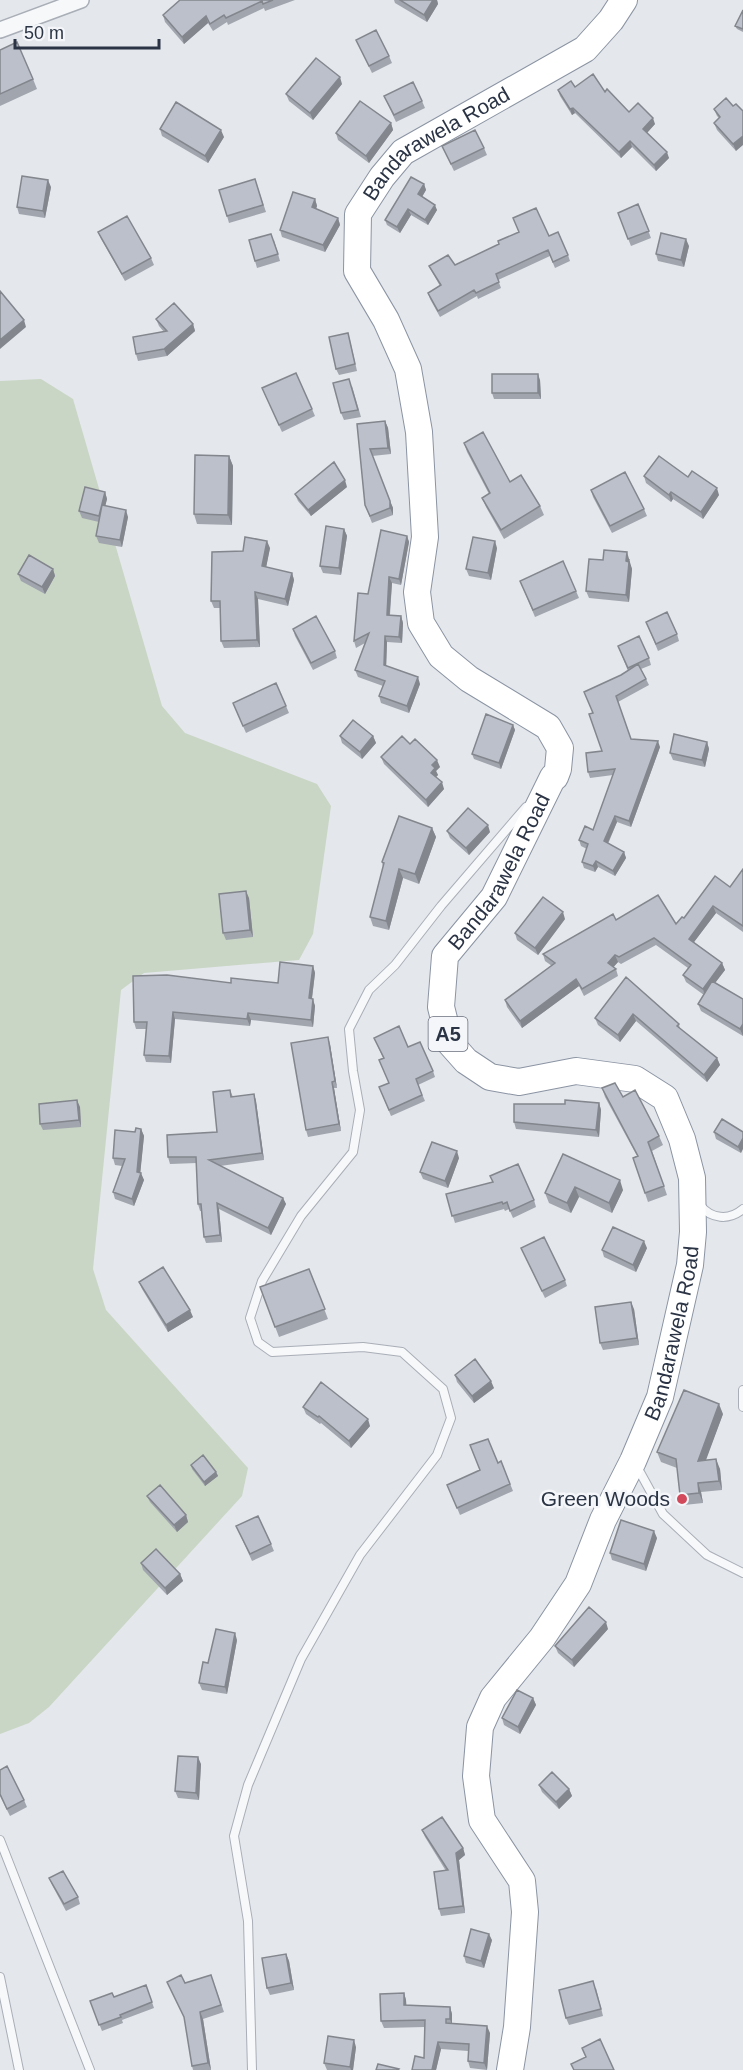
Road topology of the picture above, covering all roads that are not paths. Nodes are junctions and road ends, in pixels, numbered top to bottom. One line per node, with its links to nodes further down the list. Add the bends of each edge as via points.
1 (81, 0): 3 (street)
2 (624, 0): 4 (highway, Bandarawela Road / A5, via 585,49 403,152 358,214 357,271 386,320 408,369 419,432 425,537 417,592 421,623 441,656 469,679 548,727 560,748)
3 (0, 30)
4 (553, 777): 5 (highway, Bandarawela Road / A5, via 494,897 445,956 441,1007 450,1042 466,1061 490,1077 519,1082 576,1071 635,1079 665,1098 682,1139); 15 (lane, via 395,965 369,990 350,1029 360,1110 353,1152 301,1216 262,1281 250,1318 258,1342 272,1352 363,1347 402,1352 443,1389 451,1418 437,1455 360,1555 301,1659 248,1785 234,1836 248,1921)
5 (692, 1194): 6 (lane, via 711,1215 722,1218); 9 (highway, Bandarawela Road / A5, via 690,1265 660,1397)
6 (743, 1209)
7 (743, 1390): 8 (lane)
8 (743, 1407)
9 (633, 1461): 10 (lane, via 663,1514 707,1555); 16 (highway, Bandarawela Road / A5, via 603,1520 578,1584 542,1638 494,1698 480,1727 476,1776 482,1820 522,1881 525,1912)
10 (743, 1573)
11 (0, 1840): 14 (lane)
12 (0, 1977): 13 (lane)
13 (19, 2070)
14 (90, 2070)
15 (252, 2070)
16 (510, 2070)

